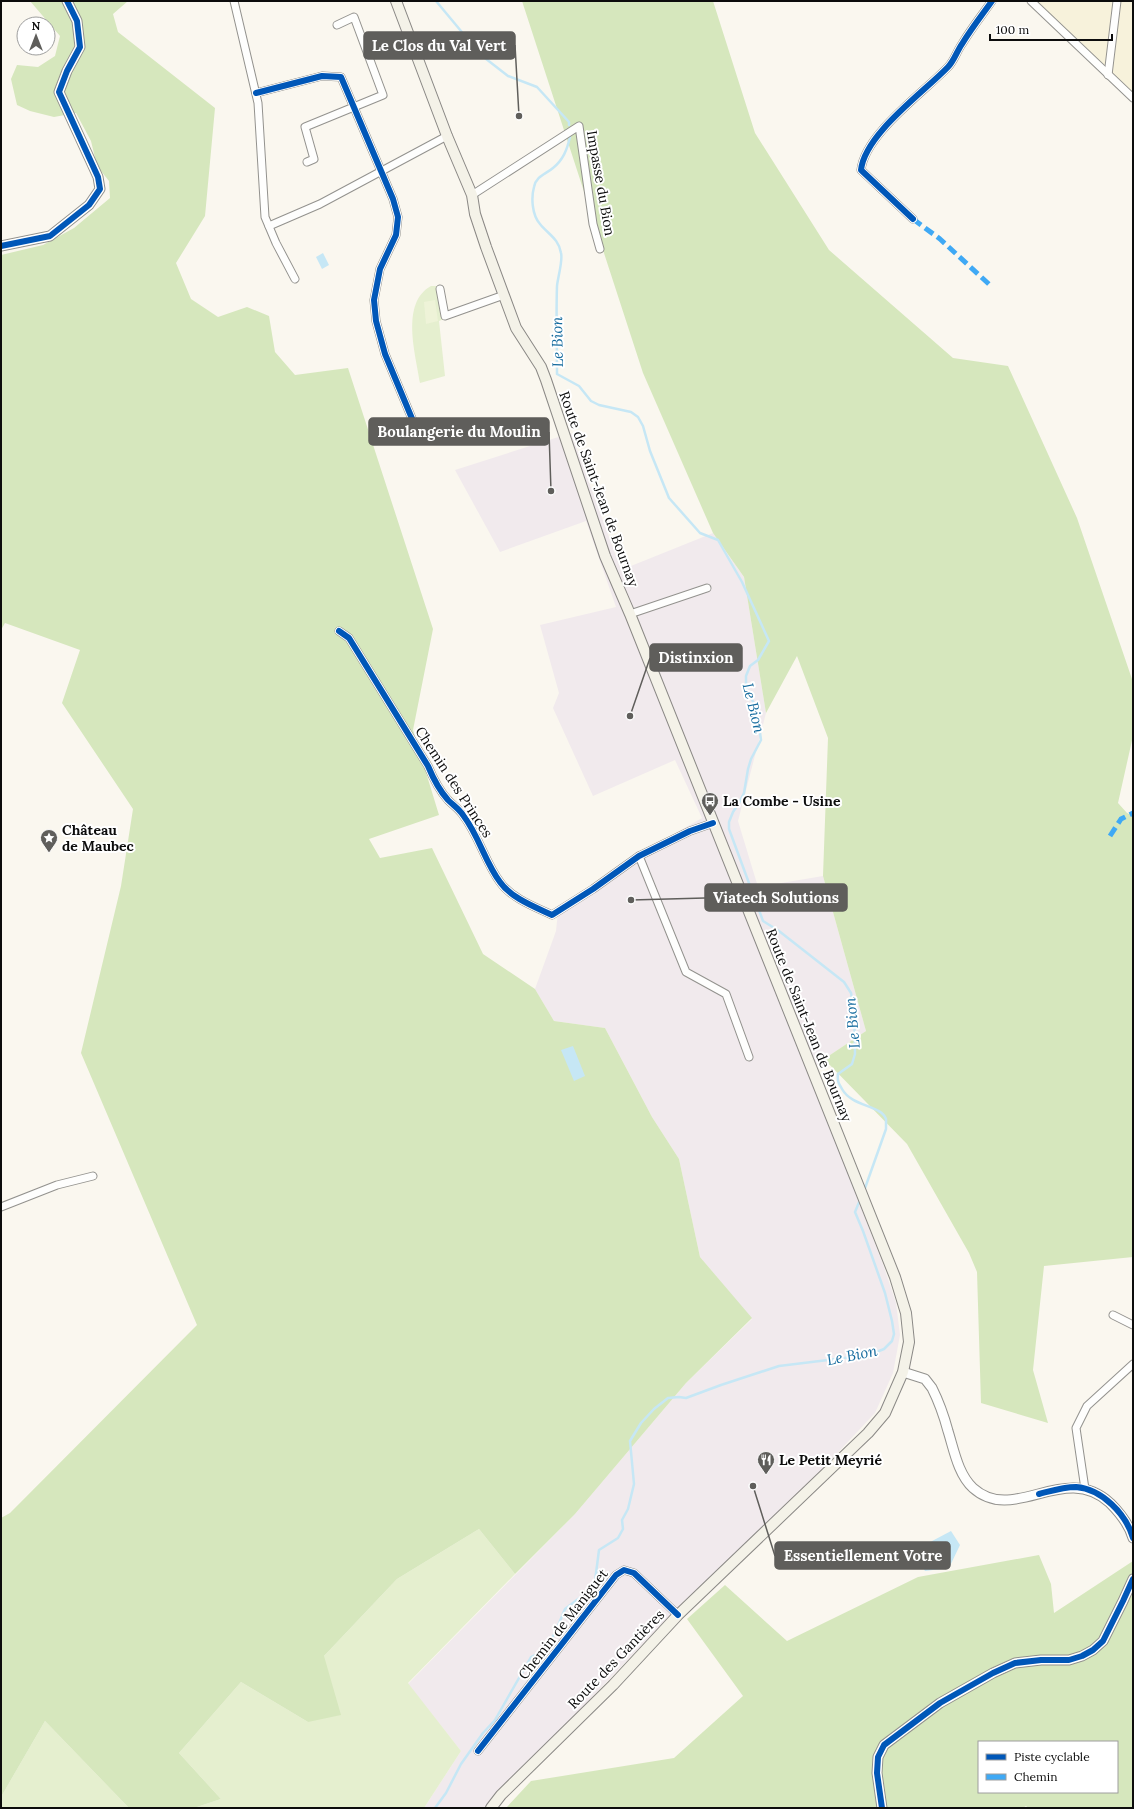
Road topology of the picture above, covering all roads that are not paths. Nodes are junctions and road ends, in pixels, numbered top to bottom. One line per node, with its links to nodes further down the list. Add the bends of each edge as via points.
1 (68, 1): 18 (street, via 77,21 80,47 66,71 59,92 98,177 100,189 89,205 50,236)
2 (234, 1): 9 (street)
3 (396, 1): 12 (main road, Route de Saint-Jean de Bournay)
4 (992, 1): 16 (street, via 949,66 871,143 862,159 861,170)
5 (1032, 1): 8 (street)
6 (1117, 1): 8 (street)
7 (338, 25): 11 (street, via 354,17 383,95)
8 (1108, 75): 10 (street)
9 (256, 93): 11 (street, via 322,76 341,77); 17 (street, via 265,217)
10 (1133, 98)
11 (354, 107): 13 (street, via 305,127 314,159); 14 (street)
12 (447, 136): 14 (street); 15 (main road, Route de Saint-Jean de Bournay)
13 (307, 162)
14 (382, 171): 17 (street, via 320,204); 23 (street, via 398,217 396,235 380,269 374,300 376,321 385,354)
15 (472, 195): 19 (street, Impasse du Bion, via 579,126 593,224); 22 (main road, Route de Saint-Jean de Bournay, via 475,214)
16 (913, 219)
17 (269, 226): 20 (street)
18 (1, 246)
19 (600, 248)
20 (295, 279)
21 (440, 289): 22 (street, via 445,316)
22 (504, 295): 25 (main road, Route de Saint-Jean de Bournay, via 516,328 541,367 605,556)
23 (413, 421)
24 (707, 588): 25 (street)
25 (630, 614): 27 (main road, Route de Saint-Jean de Bournay)
26 (339, 631): 28 (street, Chemin des Princes, via 349,638 433,778 475,832 500,883 512,894 552,915)
27 (713, 823): 28 (street, Chemin des Princes, via 690,831); 32 (main road, Route de Saint-Jean de Bournay)
28 (639, 856): 29 (street, via 686,972 726,994)
29 (749, 1057)
30 (92, 1176): 31 (street, via 57,1185)
31 (1, 1207)
32 (895, 1277): 36 (main road, Route des Gantières, via 906,1313 909,1342)
33 (1113, 1315): 34 (street)
34 (1133, 1325)
35 (1133, 1364): 37 (street, via 1086,1406 1076,1428)
36 (903, 1372): 37 (street, via 925,1379 932,1388 962,1473 972,1488 980,1494 990,1499 1005,1500 1023,1499 1061,1488); 40 (main road, Route des Gantières, via 885,1413 868,1433)
37 (1085, 1489): 38 (street, via 1103,1497 1117,1510 1124,1518)
38 (1133, 1538)
39 (1133, 1579): 43 (street, via 1102,1641 1093,1650 1069,1660 1015,1663 940,1703 884,1745 878,1757 877,1773)
40 (678, 1615): 41 (street, Chemin de Maniguet, via 634,1573 624,1570 616,1575); 42 (main road, Route des Gantières, via 613,1685 501,1795)
41 (478, 1751)
42 (491, 1808)
43 (882, 1808)

